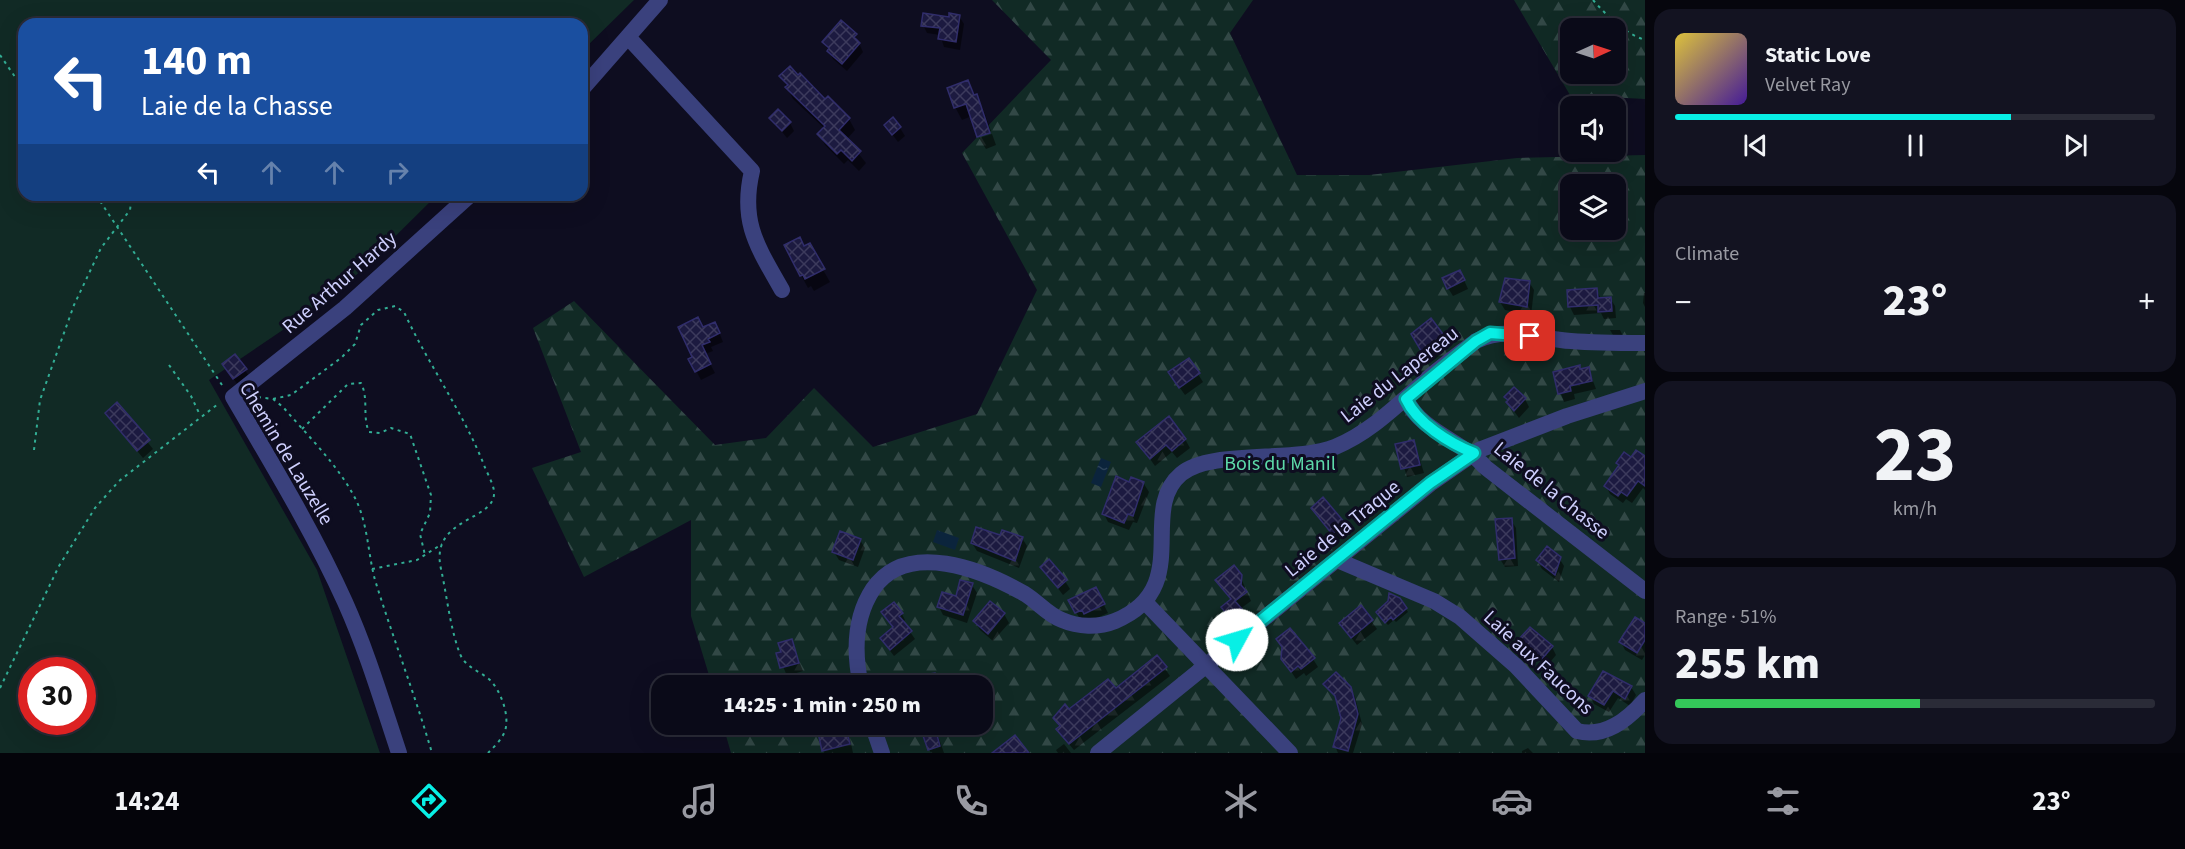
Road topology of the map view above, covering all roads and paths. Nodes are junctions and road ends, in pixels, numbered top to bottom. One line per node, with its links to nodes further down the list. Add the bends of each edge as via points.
1 (660, 0): 3 (street)
2 (1593, 0): 4 (path, via 1609,18)
3 (628, 37): 7 (street); 12 (street, via 752,171 747,210 750,230)
4 (1645, 40)
5 (0, 55): 6 (path)
6 (18, 81)
7 (588, 82)
8 (100, 201): 11 (path, Chemin de Lauzelle)
9 (131, 201): 11 (path, via 130,210)
10 (463, 201): 16 (street, Rue Arthur Hardy, via 345,308)
11 (117, 227): 16 (path, Chemin de Lauzelle); 21 (path, via 101,248 74,305 40,400)
12 (782, 290)
13 (1645, 343): 18 (street, Laie du Lapereau, via 1490,333)
14 (169, 364): 19 (path)
15 (1645, 391): 22 (street, Laie de la Traque, via 1567,416)
16 (235, 395): 17 (path); 19 (path); 34 (street, Chemin de Lauzelle, via 345,602)
17 (273, 399): 20 (path); 23 (path, via 291,395 341,358 355,344 361,325 378,310 395,306 404,312 478,450 494,491 491,505 452,528)
18 (1406, 399): 22 (street, Laie de la Chasse, via 1412,410 1436,431); 28 (street, Laie du Lapereau, via 1334,447 1206,463 1182,473 1166,499 1162,562)
19 (200, 416): 31 (path, via 119,480 95,508 59,566)
20 (302, 429): 24 (path, via 348,384 361,383 366,394 365,423 369,432 391,428 410,434 431,495 430,513 420,534); 26 (path, via 356,500)
21 (34, 450)
22 (1474, 453): 25 (street, Laie de la Traque, via 1430,483); 27 (street, Laie de la Chasse, via 1485,467)
23 (442, 544): 24 (path); 36 (path, via 440,565 461,655 473,670 490,680 500,694 506,715 505,730)
24 (425, 555): 26 (path)
25 (1337, 560): 29 (street, Laie de la Traque); 32 (street, Laie aux Faucons, via 1460,617 1516,666 1577,732 1588,734 1611,728 1634,713)
26 (372, 569): 35 (path)
27 (1645, 591)
28 (1144, 602): 29 (street); 30 (street, Laie du Lapereau, via 1115,621 1082,626 1059,619 1008,585 971,571 948,565 907,564 879,580 870,594 856,639)
29 (1204, 666): 38 (street, Laie de la Traque); 39 (street, via 1213,670)
30 (860, 675)
31 (0, 688)
32 (1645, 700)
33 (876, 735): 37 (street)
34 (399, 753)
35 (432, 753)
36 (488, 753)
37 (882, 753)
38 (1098, 753)
39 (1290, 753)

